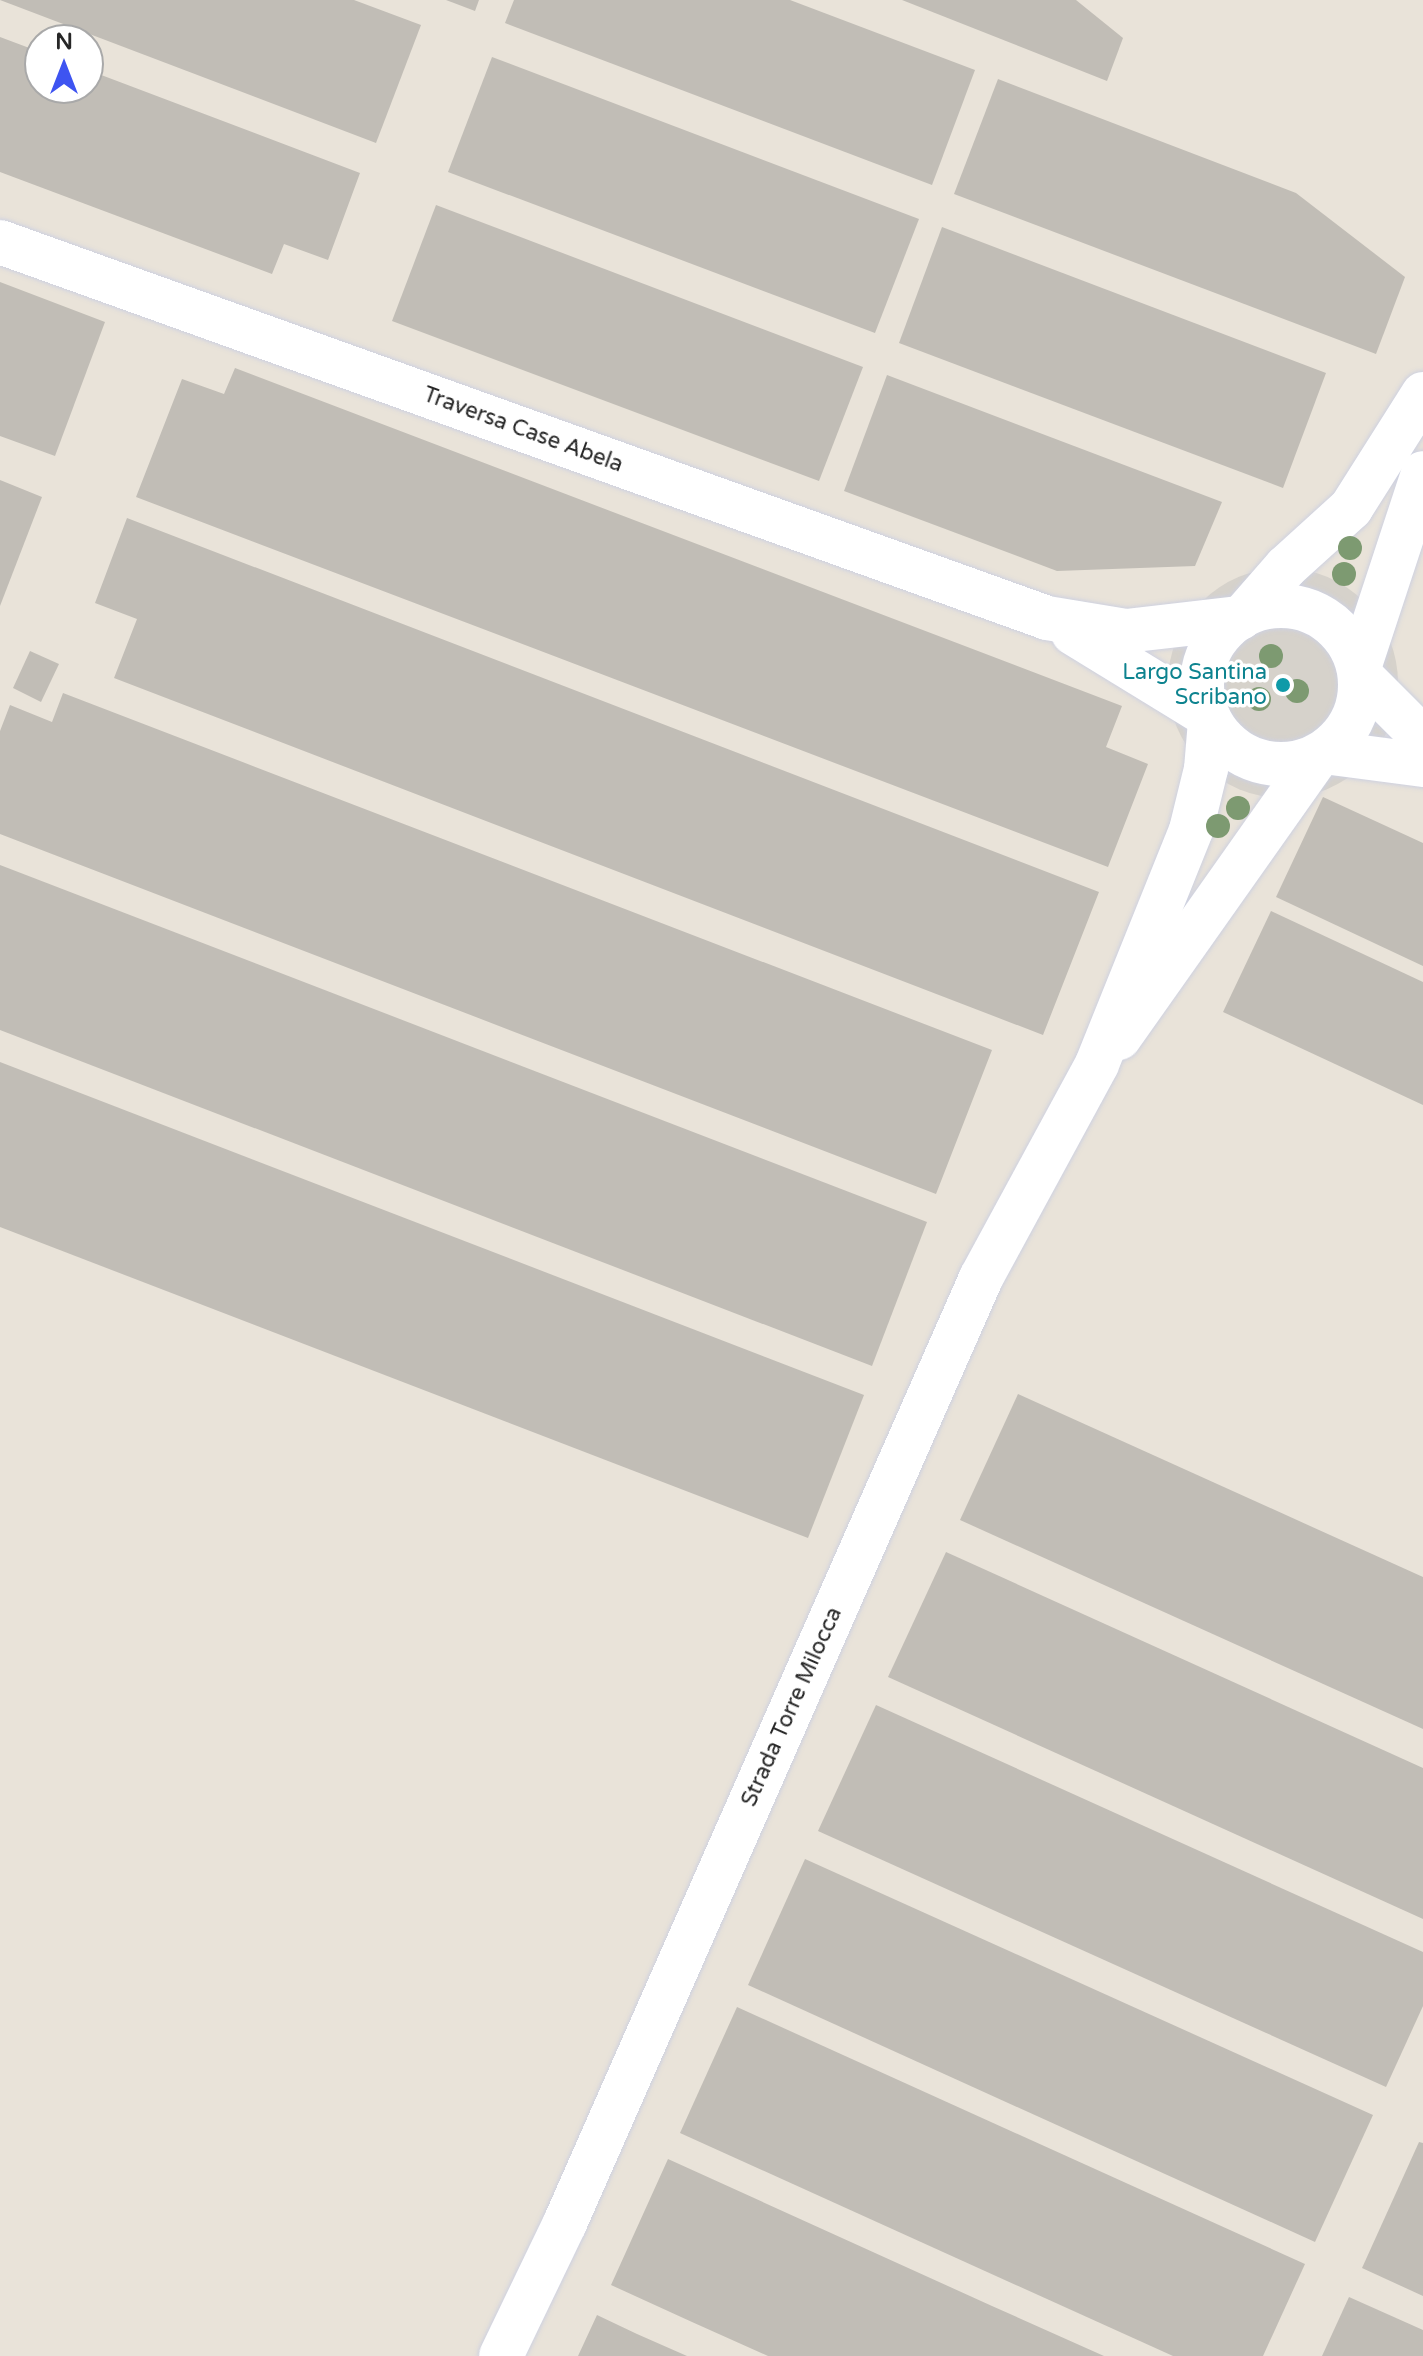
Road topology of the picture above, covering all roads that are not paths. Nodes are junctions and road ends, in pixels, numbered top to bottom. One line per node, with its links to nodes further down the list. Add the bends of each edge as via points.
1 (0, 242): 5 (street, Traversa Case Abela)
2 (1423, 394): 4 (street, via 1351,508)
3 (1423, 473): 6 (street)
4 (1242, 616): 5 (street, via 1126,631); 6 (street, via 1280,606 1315,614 1343,636); 7 (street, via 1210,650 1202,694)
5 (1047, 618): 7 (street)
6 (1359, 672): 8 (street); 9 (street, via 1353,719)
7 (1208, 718): 9 (street, via 1222,739 1257,761 1299,762); 11 (street, via 1206,769 1191,830)
8 (1423, 738)
9 (1322, 753): 10 (street); 11 (street, via 1155,993)
10 (1423, 765)
11 (1097, 1064): 12 (street, Strada Torre Milocca, via 981,1278 565,2223)
12 (501, 2356)

